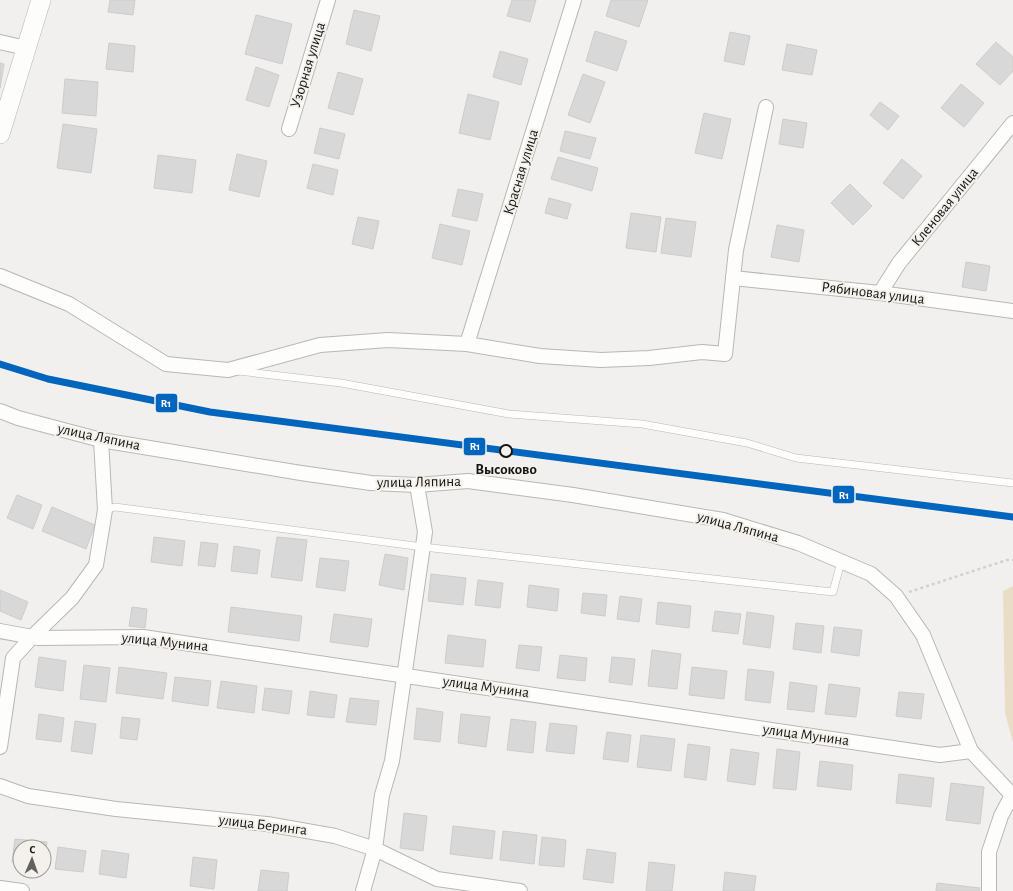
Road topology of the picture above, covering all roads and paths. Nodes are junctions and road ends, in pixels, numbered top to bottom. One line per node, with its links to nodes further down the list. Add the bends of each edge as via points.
1 (41, 0): 5 (street)
2 (328, 0): 8 (street, Узорная улица)
3 (574, 0): 14 (street, Красная улица)
4 (0, 42): 5 (street)
5 (26, 48): 9 (street)
6 (766, 107): 11 (street, via 736,250)
7 (1013, 124): 12 (street, Кленовая улица, via 899,263)
8 (289, 130)
9 (0, 134)
10 (0, 276): 15 (street, via 69,304 166,364)
11 (733, 278): 12 (street, Рябиновая улица); 14 (street, via 725,354 702,352 601,360 540,356)
12 (880, 293): 13 (street, Рябиновая улица)
13 (1013, 311)
14 (467, 344): 15 (street, via 388,340 320,345)
15 (228, 370): 18 (lane, via 341,383 509,414 642,424 747,443 796,458)
16 (0, 411): 17 (street, улица Ляпина)
17 (102, 440): 19 (street, улица Ляпина, via 364,482); 20 (street)
18 (1013, 483)
19 (417, 485): 21 (street, via 425,532); 23 (street, улица Ляпина, via 468,481 573,495 723,520 798,543)
20 (105, 510): 21 (lane, via 115,507); 26 (street, via 96,565 72,598)
21 (422, 547): 23 (lane, via 834,592); 27 (street)
22 (1013, 560): 24 (path)
23 (841, 562): 24 (street, улица Ляпина, via 871,574)
24 (896, 596): 29 (street, улица Ляпина, via 922,635)
25 (0, 631): 26 (street, улица Мунина)
26 (32, 637): 27 (street, улица Мунина, via 143,637); 28 (street, via 13,658)
27 (405, 676): 29 (street, улица Мунина, via 940,755); 32 (street, via 392,761 382,795)
28 (0, 747)
29 (971, 751): 31 (street)
30 (0, 786): 32 (street, улица Беринга, via 28,796 116,809 267,824 336,836)
31 (1013, 795): 37 (street, via 1001,816 989,852)
32 (375, 849): 35 (street); 36 (street, улица Беринга, via 437,879)
33 (0, 888): 34 (street)
34 (22, 891)
35 (363, 891)
36 (520, 891)
37 (989, 891)

